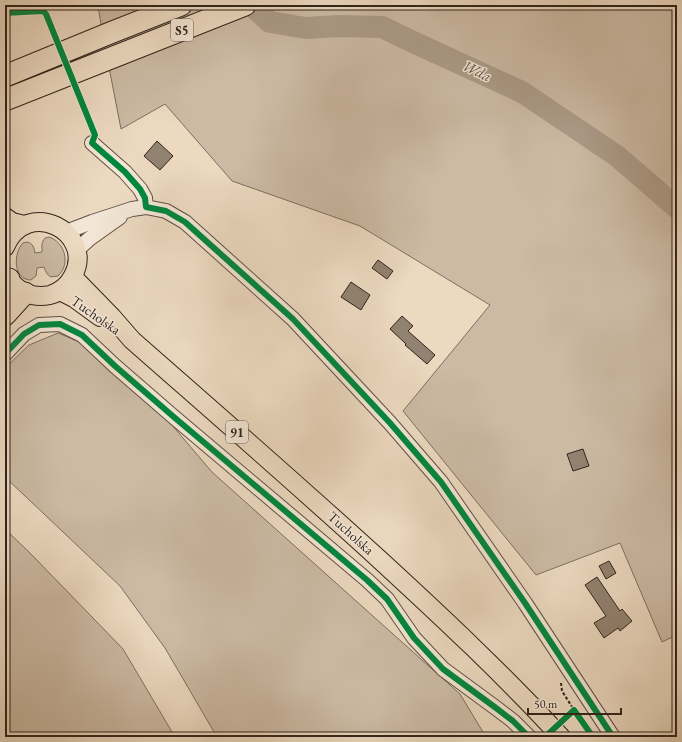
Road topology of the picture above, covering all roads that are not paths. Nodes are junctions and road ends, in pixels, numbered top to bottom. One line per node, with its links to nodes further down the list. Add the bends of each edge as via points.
1 (181, 5): 3 (highway, S5)
2 (245, 5): 4 (highway, S5)
3 (5, 76)
4 (5, 100)
5 (92, 143): 6 (street, via 140,189)
6 (146, 207): 7 (street); 22 (street, via 166,212 185,222 293,319 390,423 441,482)
7 (132, 209): 10 (street); 12 (street)
8 (5, 217): 9 (main road)
9 (24, 225): 10 (main road, via 43,222 55,225); 11 (main road, via 13,234)
10 (66, 232): 12 (main road)
11 (5, 246)
12 (76, 251): 13 (main road, via 77,265)
13 (73, 276): 15 (main road); 18 (main road, Tucholska / 91)
14 (6, 278): 16 (main road)
15 (60, 291): 16 (main road, via 40,296); 18 (main road, Tucholska / 91, via 74,298)
16 (25, 293): 17 (highway)
17 (5, 315)
18 (132, 340): 21 (main road, Tucholska / 91, via 424,600 521,694)
19 (5, 354): 20 (street, via 24,334 39,325 60,324 82,335 175,418 367,580 387,598 414,638 443,669 496,708)
20 (529, 737)
21 (561, 737)
22 (613, 737)

